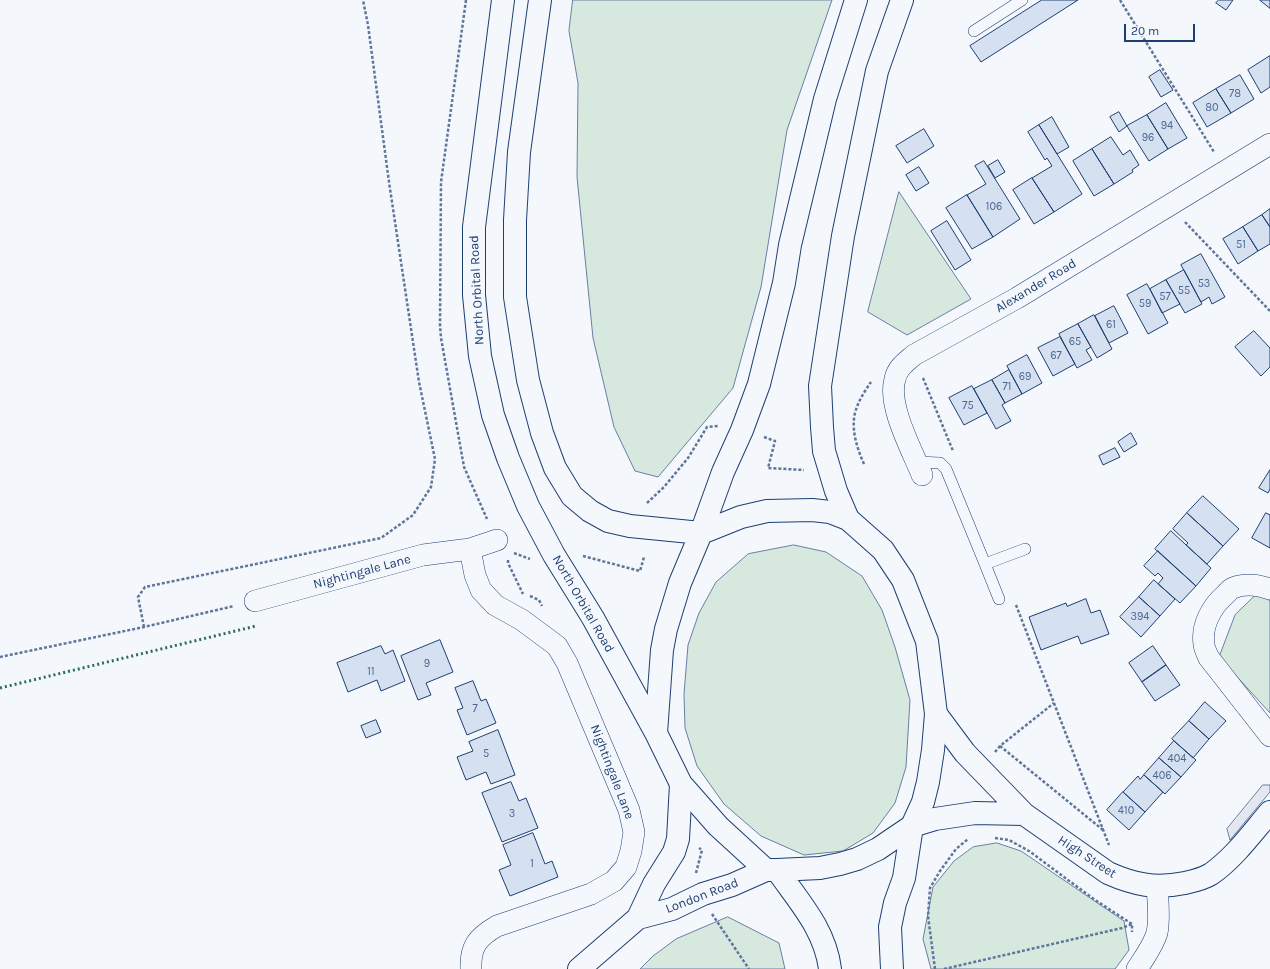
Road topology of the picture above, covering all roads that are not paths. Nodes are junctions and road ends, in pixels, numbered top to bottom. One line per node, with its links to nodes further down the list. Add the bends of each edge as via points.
1 (503, 0): 19 (main road, North Orbital Road, via 474,227 474,294 480,356 493,415 528,506)
2 (540, 0): 10 (main road, via 519,152 515,220 515,297 528,380 542,432 555,468 572,496 590,511 608,521 630,526)
3 (856, 0): 10 (main road, via 825,99 759,384)
4 (902, 0): 9 (main road, via 877,70 843,236 820,386 824,450 836,491)
5 (1022, 0): 6 (lane)
6 (974, 32)
7 (1270, 144): 8 (street, Alexander Road, via 1017,298 914,355 900,368 893,390 897,415)
8 (920, 468): 14 (lane, via 940,463 946,469)
9 (848, 519): 10 (main road, via 830,512 812,510 768,511 741,517); 18 (main road, via 883,550 904,580 927,641)
10 (701, 532): 19 (main road, via 680,583 666,630 662,650)
11 (497, 540): 12 (street, Nightingale Lane)
12 (470, 549): 17 (street, Nightingale Lane, via 423,555); 28 (street, Nightingale Lane, via 474,575 481,590 494,605 522,620 557,646 567,663 629,810 634,832 626,867 614,881 591,894 497,926 485,933 475,943 470,959)
13 (1025, 549): 14 (lane)
14 (986, 564): 16 (lane)
15 (1270, 589): 20 (street, via 1257,585 1232,588 1212,609 1205,626 1204,644 1209,658)
16 (999, 599)
17 (255, 601)
18 (936, 714): 23 (main road, High Street, via 965,753); 24 (main road, via 928,782 923,802)
19 (656, 733): 21 (main road, North Orbital Road)
20 (1270, 736)
21 (681, 784): 25 (main road, via 718,826); 27 (main road, London Road, via 678,838 674,852 654,884)
22 (1270, 812): 26 (main road, High Street, via 1234,854 1211,874 1170,886)
23 (1024, 814): 24 (main road, via 976,813 935,819); 26 (main road, High Street, via 1108,873 1140,885)
24 (912, 826): 25 (main road, via 878,849 857,859 820,868); 31 (main road, via 904,878 890,927)
25 (772, 870): 27 (main road, London Road, via 703,894 672,909); 30 (main road, via 813,919 822,939)
26 (1157, 886): 32 (street, via 1159,919 1156,934)
27 (638, 918): 29 (main road, London Road)
28 (471, 969)
29 (579, 969)
30 (830, 969)
31 (892, 969)
32 (1137, 969)

